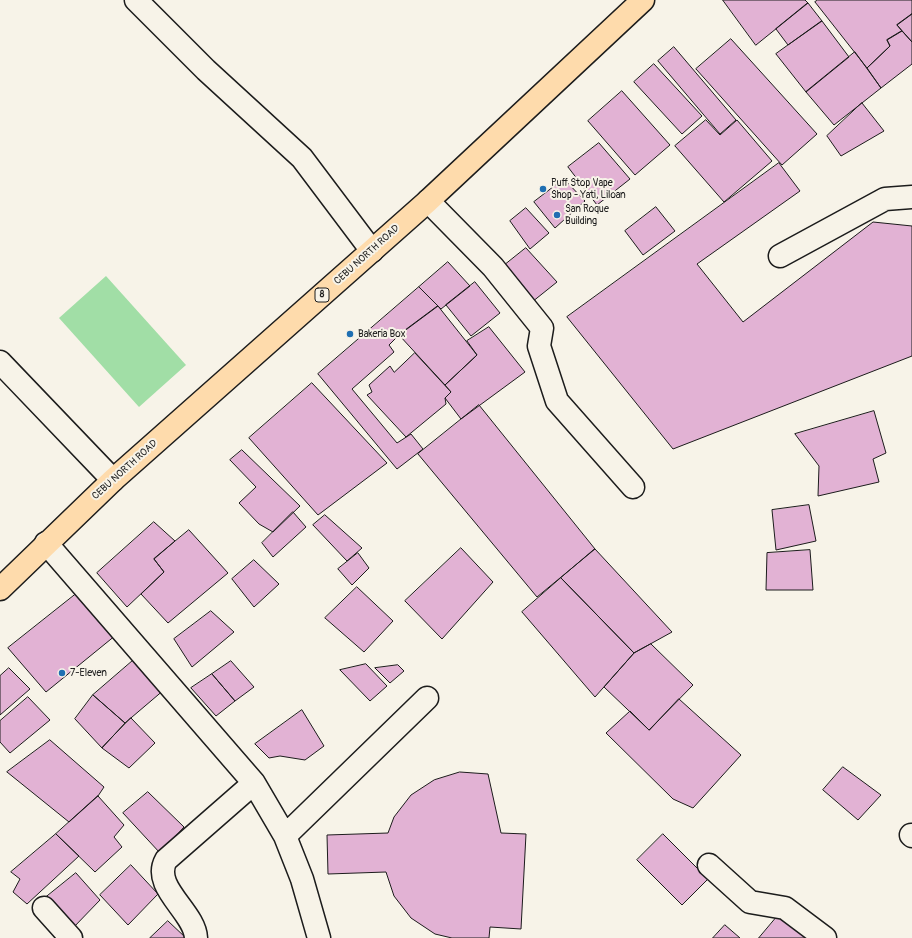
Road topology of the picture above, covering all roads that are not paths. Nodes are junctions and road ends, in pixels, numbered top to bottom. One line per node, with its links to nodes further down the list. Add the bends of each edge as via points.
1 (136, 0): 5 (street, via 206,70 302,158)
2 (643, 0): 4 (main road, CEBU NORTH ROAD / 8)
3 (912, 197): 6 (street, via 885,199)
4 (428, 201): 5 (main road, CEBU NORTH ROAD / 8); 9 (street, via 493,267 542,328 539,346 558,401)
5 (372, 251): 8 (main road, CEBU NORTH ROAD / 8)
6 (780, 256)
7 (0, 362): 8 (street)
8 (113, 480): 10 (main road, CEBU NORTH ROAD / 8)
9 (633, 487)
10 (46, 543): 11 (main road, CEBU NORTH ROAD / 8); 13 (street)
11 (0, 589)
12 (427, 698): 14 (street)
13 (254, 783): 14 (street); 18 (street, via 166,860 162,868 163,877 195,929)
14 (285, 836): 19 (street, via 302,879)
15 (709, 865): 20 (street, via 750,902 785,908)
16 (44, 908): 17 (street)
17 (71, 938)
18 (196, 938)
19 (319, 938)
20 (825, 938)

